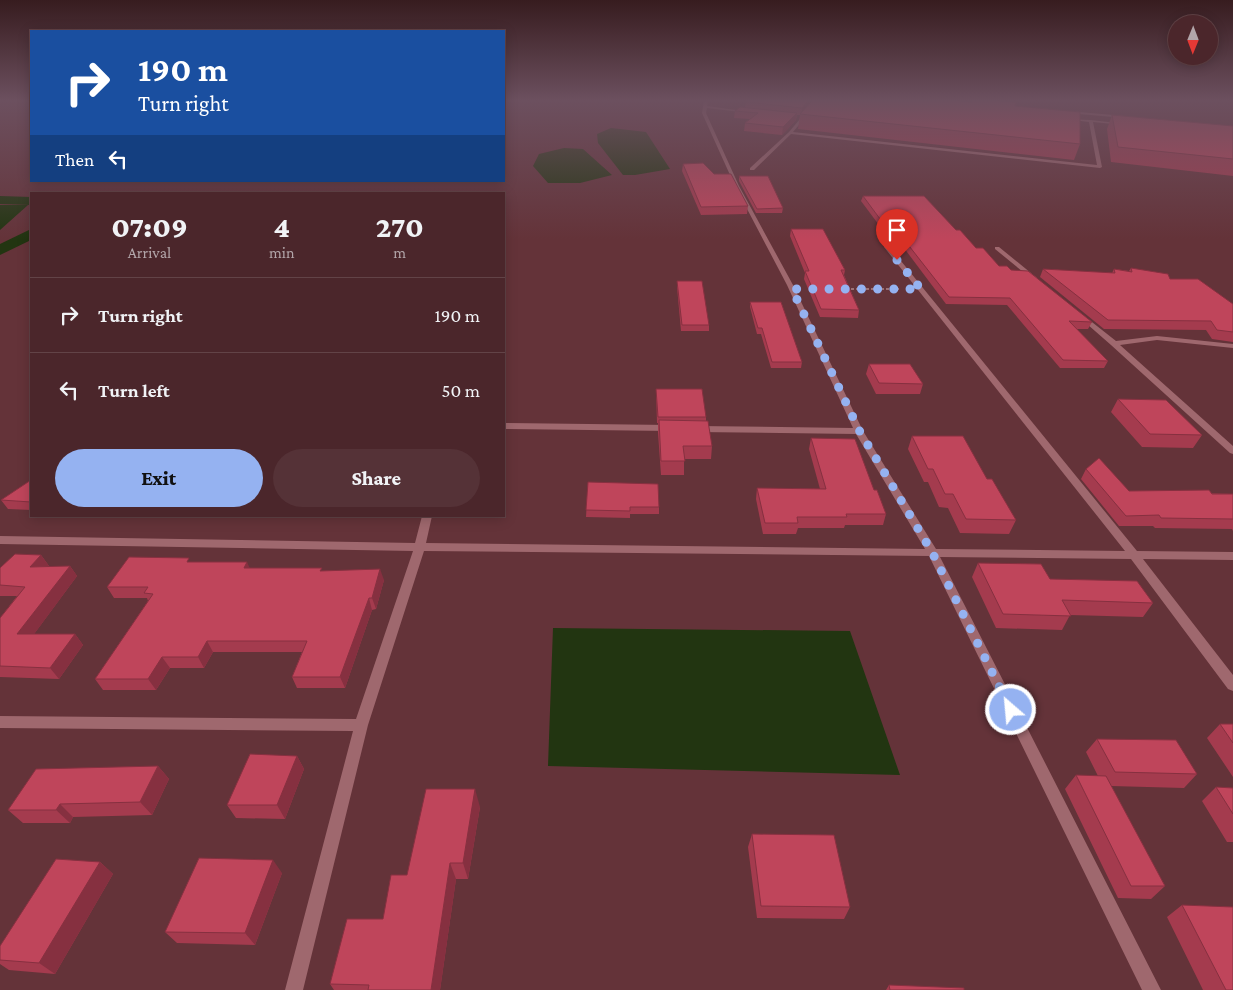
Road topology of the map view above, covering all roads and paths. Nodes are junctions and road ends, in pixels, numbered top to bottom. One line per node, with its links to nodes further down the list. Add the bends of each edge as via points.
1 (719, 146): 15 (street)
2 (776, 146): 5 (street)
3 (907, 146): 4 (street, via 1100,168)
4 (1096, 146)
5 (752, 169)
6 (886, 246): 10 (street)
7 (997, 248): 8 (street)
8 (1041, 284)
9 (841, 289): 10 (path)
10 (921, 289): 21 (street)
11 (1077, 313): 12 (street)
12 (1114, 343): 13 (street, via 1157,338); 16 (street)
13 (1233, 346)
14 (505, 426): 15 (street)
15 (859, 430): 20 (street)
16 (1233, 451)
17 (427, 517): 19 (street)
18 (0, 540): 19 (street)
19 (420, 547): 20 (street); 25 (street)
20 (932, 552): 21 (street); 27 (street)
21 (1132, 554): 22 (street); 23 (street)
22 (1233, 556)
23 (1233, 685)
24 (0, 722): 25 (street)
25 (361, 725): 26 (street)
26 (294, 990)
27 (1152, 990)

